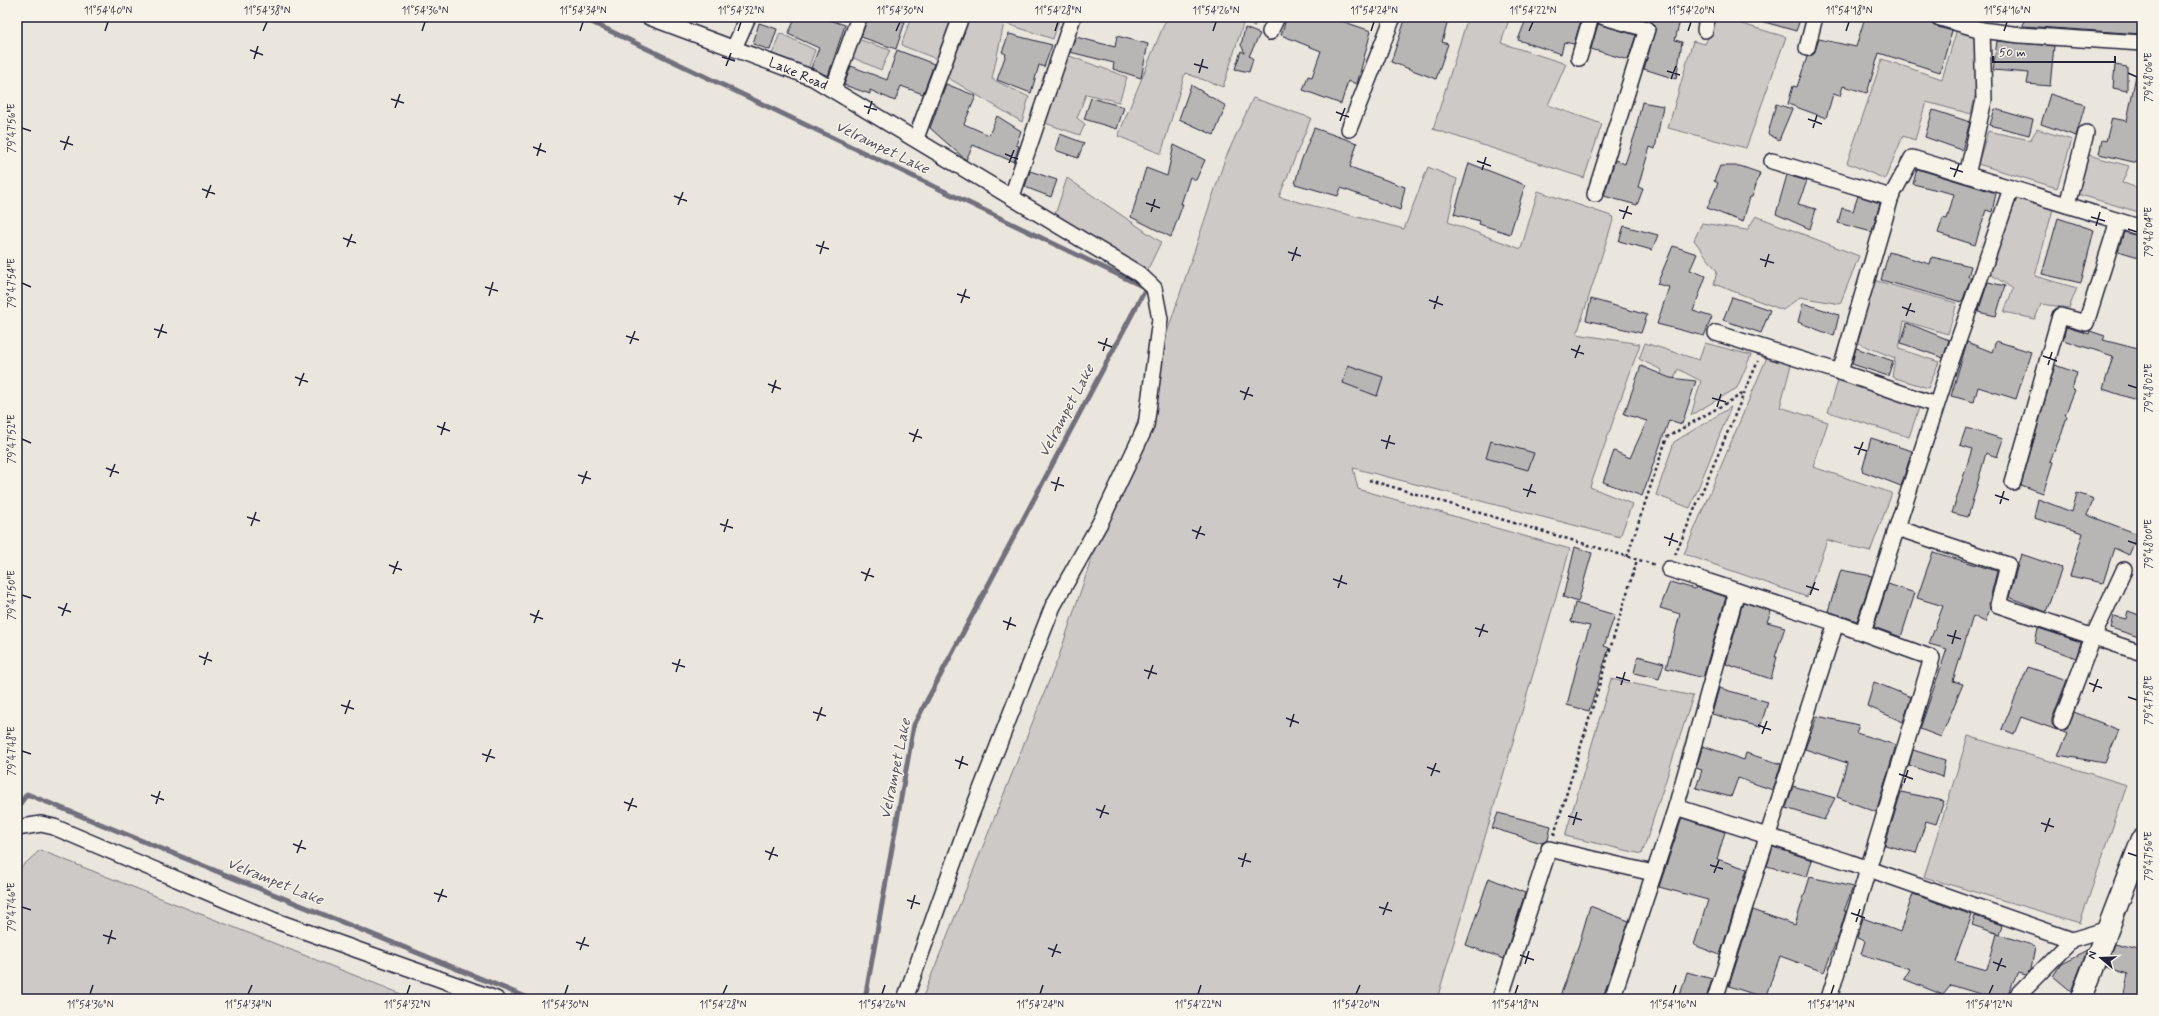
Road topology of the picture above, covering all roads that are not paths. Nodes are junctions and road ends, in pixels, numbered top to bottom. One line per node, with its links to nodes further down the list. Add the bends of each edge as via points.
1 (649, 17): 15 (street, Lake Road)
2 (748, 17): 15 (street)
3 (859, 17): 18 (street)
4 (961, 17): 21 (street)
5 (1073, 17): 26 (street)
6 (1277, 17): 13 (street)
7 (1393, 17): 19 (street)
8 (1591, 17): 17 (street)
9 (1604, 17): 25 (street, via 1647,29)
10 (1815, 17): 16 (street)
11 (1937, 17): 12 (street)
12 (1982, 30): 14 (street); 23 (street, via 1984,100)
13 (1270, 32)
14 (2142, 43)
15 (734, 48): 18 (street, Lake Road, via 813,78)
16 (1807, 48)
17 (1580, 58)
18 (833, 89): 21 (street, Lake Road)
19 (1350, 129)
20 (2086, 132): 28 (street)
21 (916, 138): 26 (street, Lake Road)
22 (1772, 161): 27 (street)
23 (1967, 175): 24 (street); 27 (street, via 1912,158)
24 (2011, 189): 28 (street); 33 (street)
25 (1595, 194)
26 (1012, 196): 54 (street, Lake Road, via 1139,274 1154,288 1160,319 1146,426 1102,521 1053,606 967,825)
27 (1891, 197): 32 (street)
28 (2067, 205): 29 (street)
29 (2118, 220): 30 (street); 34 (street, via 2086,323 2060,316)
30 (2142, 228)
31 (1716, 333): 32 (street)
32 (1840, 372): 33 (street)
33 (1936, 405): 35 (street)
34 (2013, 482)
35 (1897, 528): 40 (street); 41 (street, via 2008,565 1998,605)
36 (1669, 569): 38 (street)
37 (2124, 570): 41 (street)
38 (1737, 591): 39 (street); 44 (street)
39 (1836, 623): 40 (street); 46 (street)
40 (1863, 632): 48 (street, via 1932,658)
41 (2093, 637): 42 (street); 43 (street)
42 (2142, 653)
43 (2061, 722)
44 (1676, 807): 46 (street); 49 (street)
45 (17, 828): 53 (street, via 41,824 54,827 273,920)
46 (1768, 836): 48 (street); 57 (street)
47 (2142, 840): 50 (main road)
48 (1869, 869): 51 (street); 52 (street)
49 (1653, 873): 55 (street, via 1548,854); 56 (street)
50 (2108, 928): 51 (street); 59 (main road)
51 (2072, 940): 58 (street)
52 (1830, 995)
53 (496, 999)
54 (905, 999)
55 (1500, 999)
56 (1612, 999)
57 (1715, 999)
58 (2014, 999)
59 (2081, 999)

